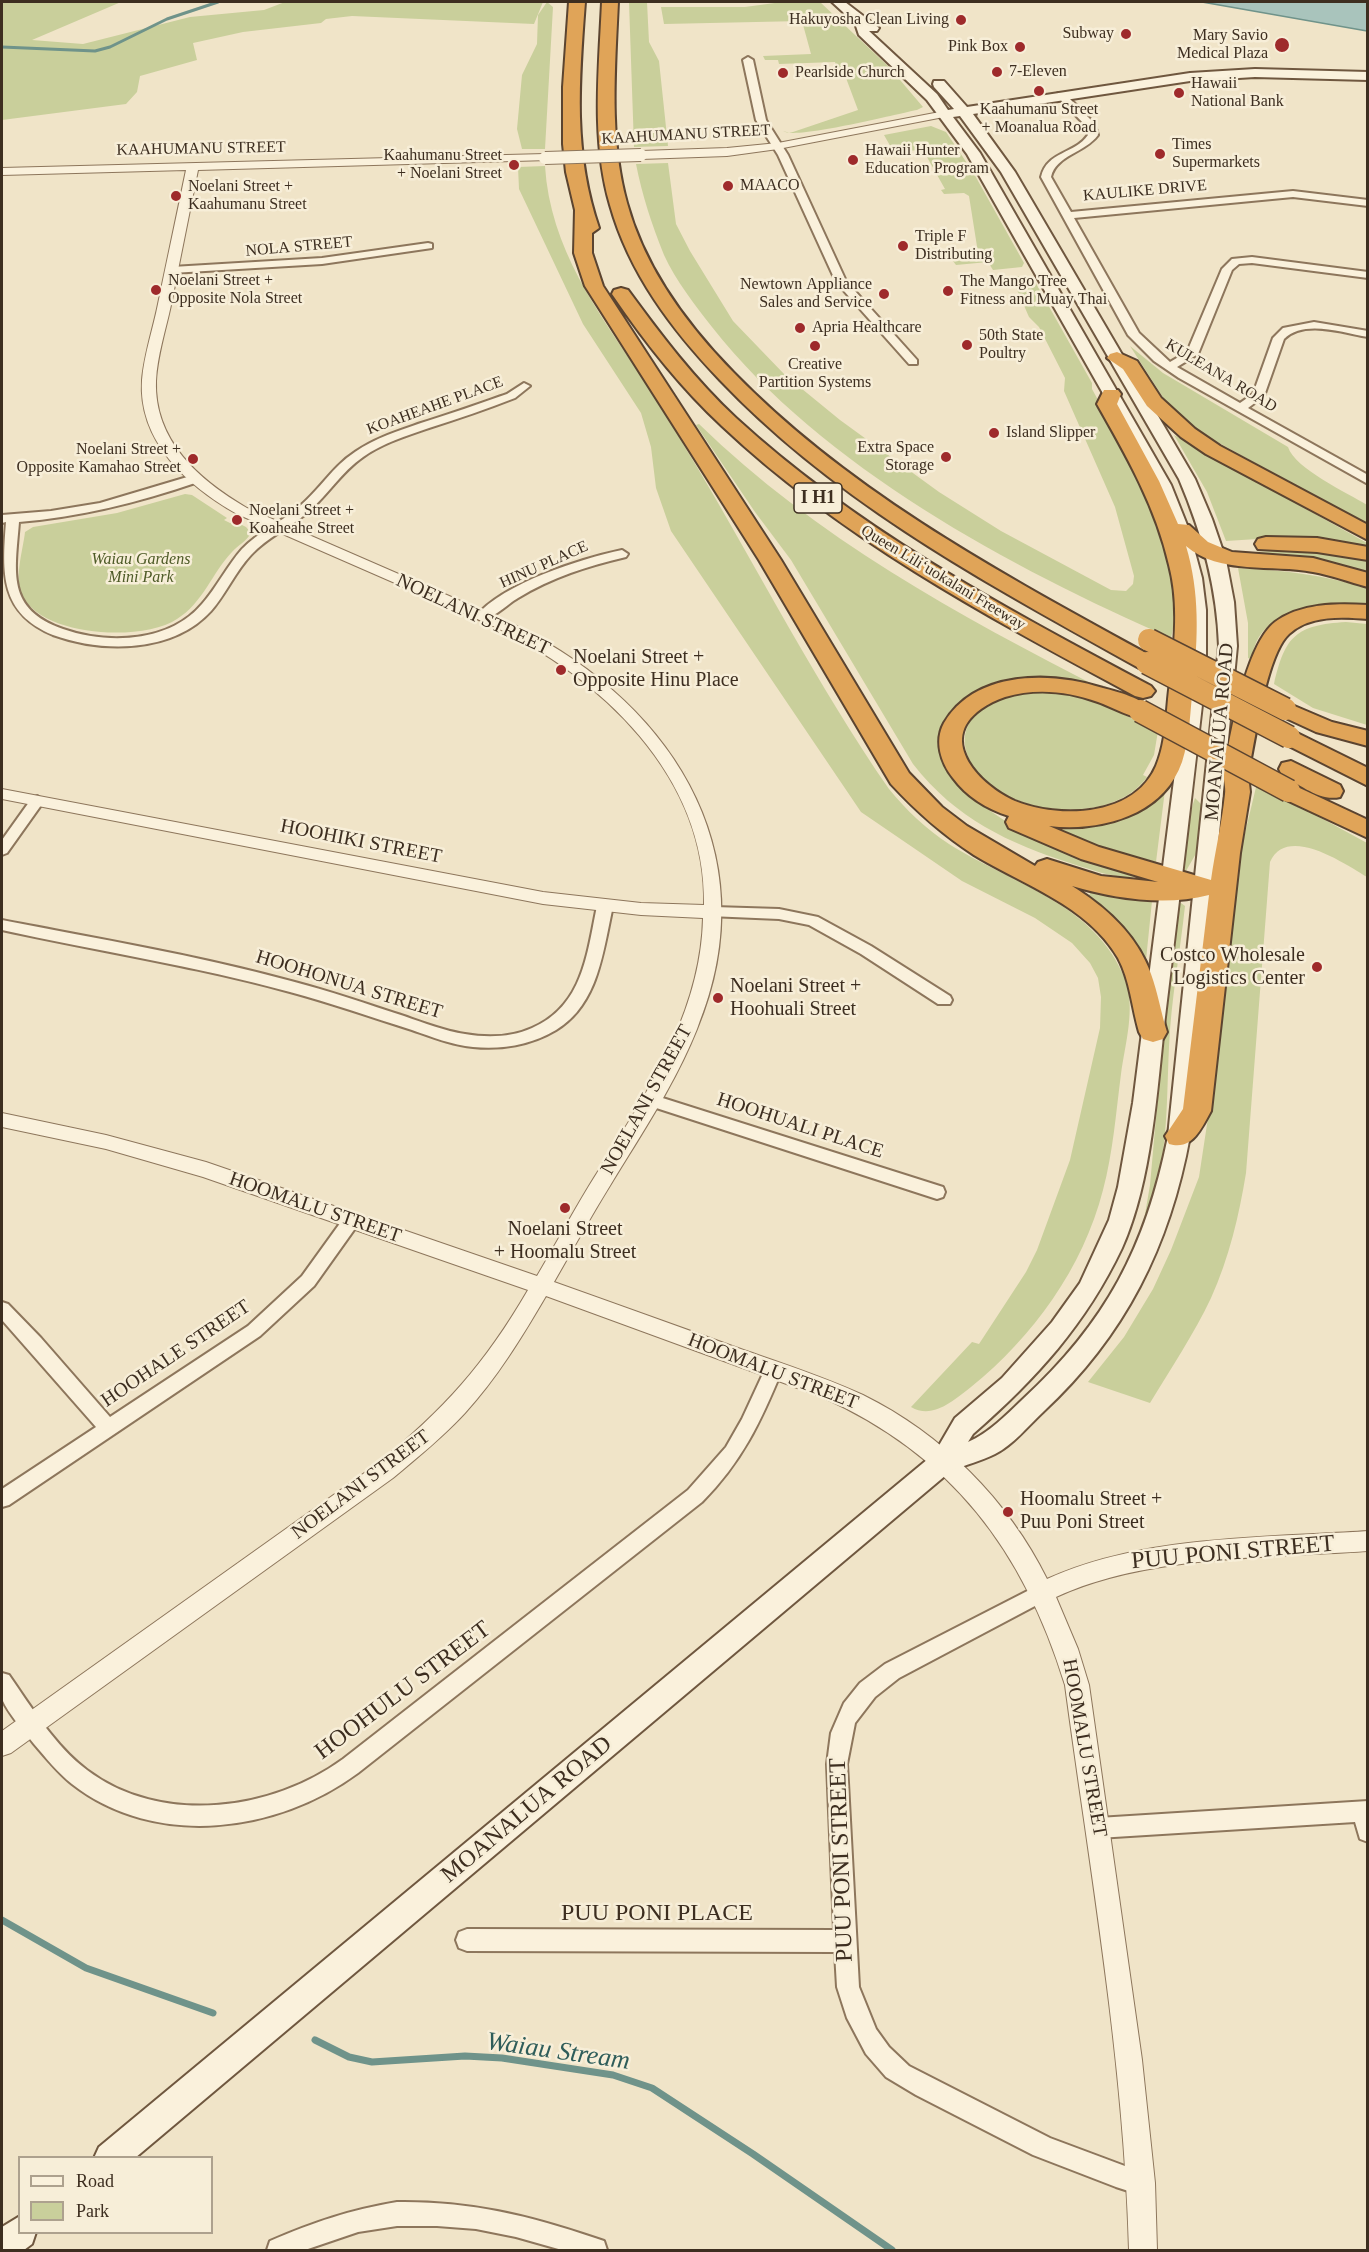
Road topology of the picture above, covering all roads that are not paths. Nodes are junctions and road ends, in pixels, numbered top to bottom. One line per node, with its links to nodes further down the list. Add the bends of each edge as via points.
1 (577, 2): 19 (highway, Queen Liliʻuokalani Freeway / I H1, via 570,118)
2 (610, 2): 44 (highway, Queen Liliʻuokalani Freeway / I H1, via 607,115 618,202 636,251 662,298 700,348 755,407 813,458 906,525 968,564)
3 (838, 2): 4 (main road, MOANALUA ROAD)
4 (861, 22): 5 (main road, MOANALUA ROAD, via 877,29); 13 (main road, MOANALUA ROAD, via 863,32 913,77)
5 (908, 56)
6 (748, 60): 15 (street, via 760,117)
7 (929, 75): 9 (main road, MOANALUA ROAD)
8 (1368, 76): 10 (main road, KAAHUMANU STREET, via 1229,74)
9 (944, 90): 11 (main road, via 974,99); 12 (main road, MOANALUA ROAD)
10 (1061, 95): 11 (main road, KAAHUMANU STREET); 20 (street, KULEANA ROAD, via 1089,122 1093,132 1088,143 1054,162 1046,172)
11 (1012, 103): 12 (main road, KAAHUMANU STREET); 14 (main road, via 988,120)
12 (963, 111): 13 (main road, KAAHUMANU STREET); 14 (main road, MOANALUA ROAD)
13 (945, 114): 15 (street, KAAHUMANU STREET); 29 (main road, MOANALUA ROAD, via 987,175)
14 (989, 143): 25 (main road, MOANALUA ROAD)
15 (778, 146): 16 (street, KAAHUMANU STREET, bridge, via 641,155); 26 (street, via 841,282)
16 (193, 166): 17 (street, KAAHUMANU STREET); 22 (street, NOELANI STREET)
17 (2, 171)
18 (1368, 203): 20 (street, KAULIKE DRIVE, via 1293,194)
19 (583, 211): 45 (highway, Queen Liliʻuokalani Freeway / I H1, via 609,274 636,317 682,374 743,436 812,494 892,549); 56 (highway, via 583,253 594,286 770,560 900,778 917,799)
20 (1069, 215): 27 (street, KULEANA ROAD, via 1128,327)
21 (428, 246): 22 (street, NOLA STREET, via 314,262)
22 (172, 270): 32 (street, NOELANI STREET, via 149,395 164,443)
23 (1368, 275): 27 (street, via 1252,260 1233,263 1227,269 1192,354)
24 (1368, 334): 30 (street, via 1314,325 1287,330 1280,338 1258,396)
25 (1117, 358): 36 (highway, via 1130,365 1164,412 1199,441); 37 (main road, MOANALUA ROAD, via 1187,479)
26 (913, 362)
27 (1169, 367): 30 (street, KULEANA ROAD)
28 (524, 386): 34 (street, KOAHEAHE PLACE, via 511,396 370,447 340,469 308,505)
29 (1111, 394): 35 (main road, MOANALUA ROAD, via 1163,485); 50 (highway, via 1107,404 1159,500 1182,576 1187,638 1173,751 1167,770 1136,803 1101,817 1082,819 1032,815 1000,804)
30 (1240, 408): 31 (street, KULEANA ROAD)
31 (1365, 476)
32 (194, 479): 33 (street, via 105,505); 34 (street, NOELANI STREET, via 238,509)
33 (7, 519): 34 (street, KOAHEAHE PLACE, via 5,589 15,610 40,627 113,643 163,636 192,622 248,550)
34 (278, 528): 43 (street, NOELANI STREET)
35 (1181, 530): 37 (highway, via 1200,547); 40 (main road, MOANALUA ROAD)
36 (1368, 534)
37 (1216, 553): 39 (highway, via 1245,545 1317,544); 40 (highway, via 1202,560); 41 (highway, via 1229,558 1313,565); 53 (main road, MOANALUA ROAD, via 1225,596 1228,654)
38 (622, 554): 43 (street, HINU PLACE, via 595,558 507,597)
39 (1368, 554)
40 (1193, 576): 58 (main road, MOANALUA ROAD, via 1197,670)
41 (1368, 580)
42 (1368, 612): 47 (highway, via 1333,611 1309,616 1284,627 1272,638 1259,674)
43 (483, 616): 61 (street, NOELANI STREET, via 533,640 588,674 652,736 675,769 697,814 710,867)
44 (1148, 652): 46 (highway, bridge, via 1324,727); 48 (highway, Queen Liliʻuokalani Freeway / I H1, bridge, via 1289,737)
45 (1141, 701): 49 (highway, bridge); 50 (highway, via 1067,686 1022,686 991,694 965,710 952,731 953,760)
46 (1368, 739)
47 (1236, 774): 53 (highway); 67 (highway, via 1238,792 1227,853 1197,1111)
48 (1368, 778)
49 (1290, 780): 54 (highway); 55 (highway)
50 (972, 786): 58 (highway, via 1003,813 1038,832)
51 (2, 794): 52 (street, HOOHIKI STREET)
52 (37, 801): 57 (street); 60 (street, HOOHIKI STREET, via 486,888)
53 (1214, 805): 59 (main road, MOANALUA ROAD)
54 (1368, 810)
55 (1368, 830)
56 (977, 844): 58 (highway, via 1002,849 1082,880 1153,892); 64 (highway, via 1074,899 1108,927 1136,968)
57 (2, 850)
58 (1170, 884): 59 (highway); 64 (main road, MOANALUA ROAD)
59 (1205, 887): 67 (main road, MOANALUA ROAD)
60 (605, 906): 61 (street, HOOHIKI STREET); 62 (street, HOOHONUA STREET, via 576,1005 544,1029 516,1039 486,1042 456,1038 268,980)
61 (714, 912): 63 (street, via 779,914 813,921); 65 (street, NOELANI STREET, via 708,966 698,1001 676,1054)
62 (2, 925)
63 (944, 1000)
64 (1153, 1032): 74 (main road, MOANALUA ROAD, via 1130,1187 1110,1247 1088,1290 1061,1329 1011,1385 964,1426)
65 (650, 1101): 68 (street, HOOHUALI PLACE); 70 (street, NOELANI STREET)
66 (2, 1120): 69 (street, HOOMALU STREET, via 142,1151)
67 (1179, 1136): 74 (main road, MOANALUA ROAD, via 1165,1205 1135,1276 1108,1323 1053,1387 988,1445)
68 (937, 1192)
69 (352, 1221): 70 (street, HOOMALU STREET); 73 (street, HOOHALE STREET, via 324,1262 277,1312)
70 (540, 1287): 72 (street, HOOMALU STREET); 79 (street, NOELANI STREET, via 482,1377 419,1444)
71 (2, 1309): 73 (street)
72 (773, 1370): 74 (street, HOOMALU STREET, via 866,1407 915,1437); 79 (street, HOOHULU STREET, via 732,1457 695,1496 366,1754 301,1795 267,1807 206,1817 139,1808 107,1795 80,1777)
73 (108, 1428): 75 (street, HOOHALE STREET)
74 (943, 1462): 77 (street, HOOMALU STREET, via 1001,1527); 86 (main road, MOANALUA ROAD)
75 (2, 1499)
76 (1368, 1541): 77 (street, PUU PONI STREET, via 1127,1561)
77 (1043, 1592): 82 (street, HOOMALU STREET, via 1077,1685); 85 (street, PUU PONI STREET, via 892,1671 859,1698 847,1716 839,1737 837,1764)
78 (2, 1682): 79 (street, HOOHULU STREET)
79 (32, 1724): 80 (street, NOELANI STREET)
80 (2, 1745)
81 (1365, 1811): 82 (street); 83 (street)
82 (1098, 1828): 87 (street, HOOMALU STREET)
83 (1368, 1832)
84 (468, 1940): 85 (street, PUU PONI PLACE)
85 (845, 1941): 87 (street, PUU PONI STREET, via 848,1987 856,2014 870,2042 906,2078 1107,2174)
86 (111, 2156)
87 (1141, 2183): 92 (street, HOOMALU STREET)
88 (18, 2234): 89 (main road)
89 (2, 2248)
90 (279, 2250): 91 (street, via 353,2222 418,2213 479,2216 543,2231)
91 (595, 2250)
92 (1143, 2250)

